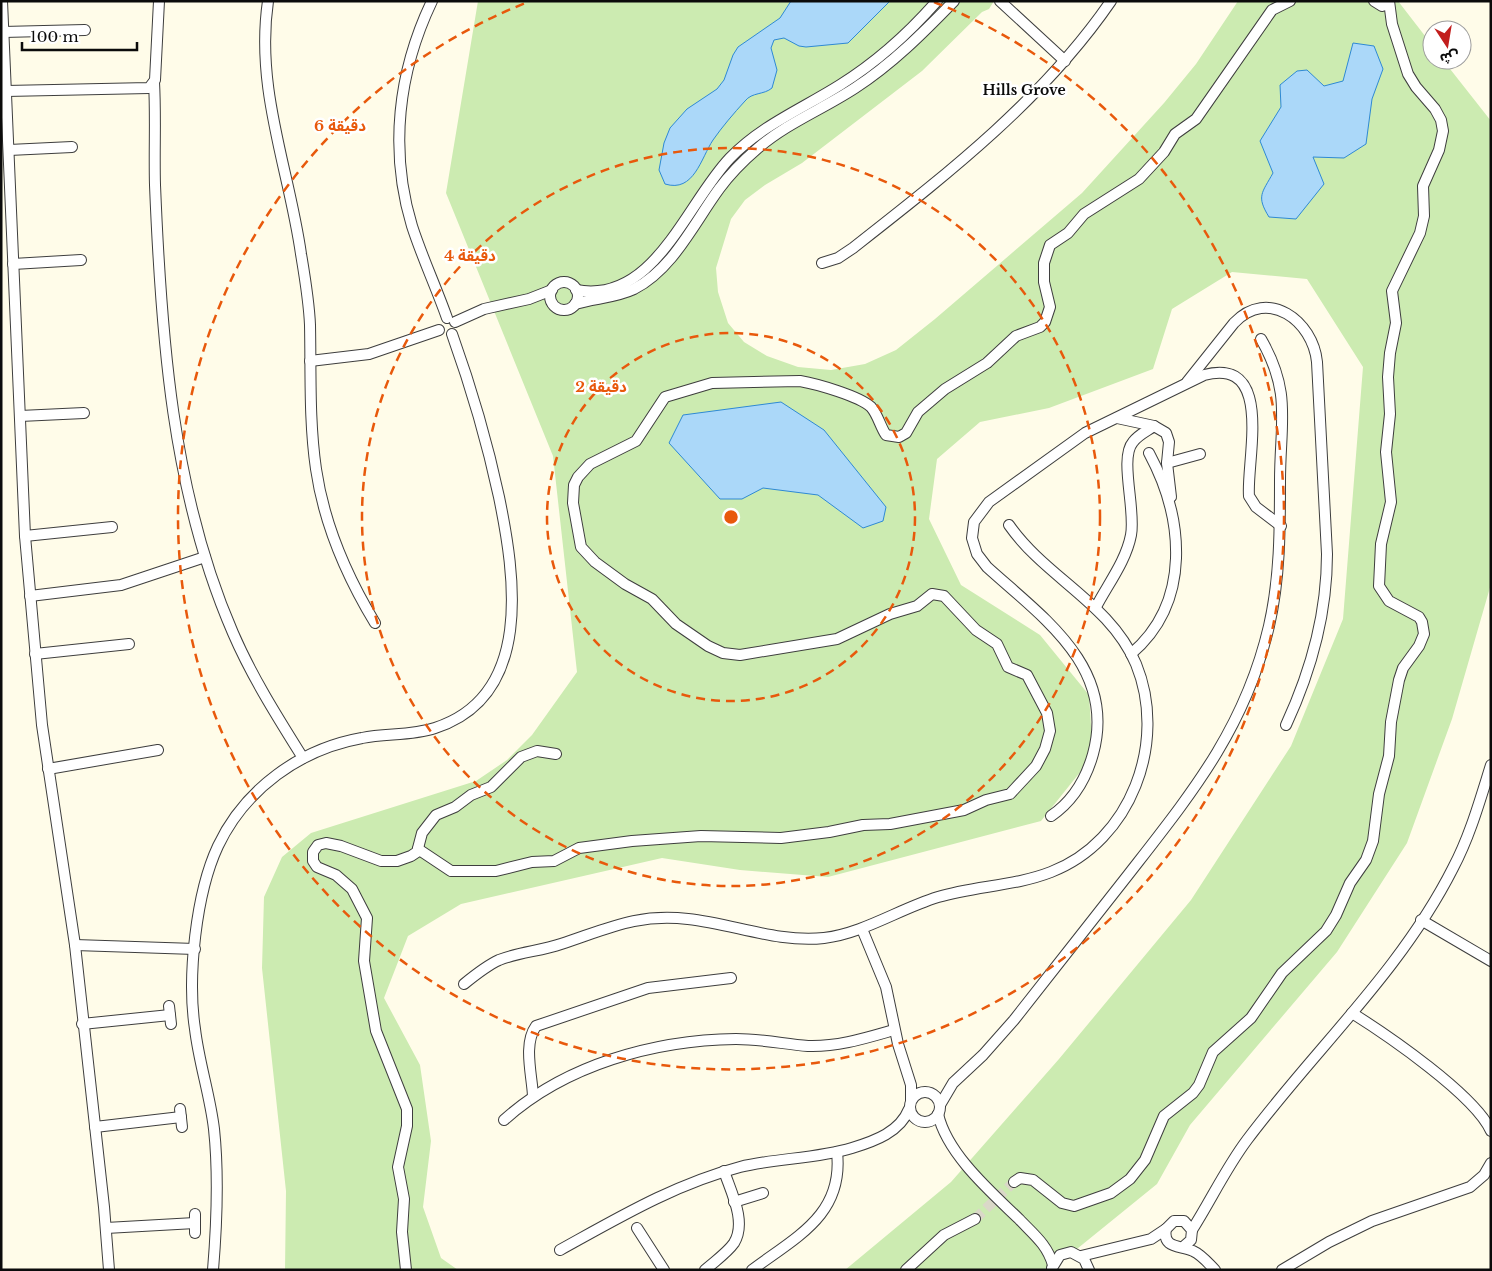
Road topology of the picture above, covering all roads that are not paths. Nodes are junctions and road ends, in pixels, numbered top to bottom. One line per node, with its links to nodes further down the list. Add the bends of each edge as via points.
1 (2, 1): 13 (street)
2 (159, 1): 15 (street)
3 (268, 1): 31 (street, via 264,54 267,89 301,252 308,304)
4 (432, 1): 27 (street, via 417,38 403,90 398,148 412,227)
5 (937, 1): 23 (street, via 905,35 867,67 786,115 740,148 711,181 658,256 640,274 605,290)
6 (954, 1): 26 (street, via 913,43 878,72 783,130 749,156 720,187 665,264 651,278 626,292)
7 (1000, 1): 14 (street)
8 (1111, 1): 14 (street)
9 (1290, 1): 59 (street, via 1272,10 1196,119 1175,134 1148,170 1084,214 1068,233 1050,245 1044,263 1044,282 1050,307 1040,328 1016,336 987,363 945,388 918,412 906,434 899,437 886,435 872,408 811,383 712,383 665,397 636,441 590,464 574,486 572,504 578,537 587,556 652,599 676,624 723,653 740,656 837,639 890,614 917,606 932,594 944,596 976,630 997,644 1008,667 1031,679 1047,713 1050,731 1045,749 1016,790 970,808 890,824 781,838 701,836 632,841 579,848 554,861 532,862 496,871 451,871)
10 (1374, 1): 11 (street, via 1382,6)
11 (1389, 2): 88 (street, via 1392,24 1408,74 1439,115 1443,131 1441,144 1423,186 1424,216 1420,233 1392,291 1396,323 1390,353 1386,452 1391,502 1381,544 1379,586 1389,601 1419,617 1424,634 1399,680 1374,841 1326,931 1282,973 1243,1027 1213,1052 1199,1085 1164,1116 1145,1160 1130,1179 1111,1193 1074,1206 1062,1203 1033,1180 1020,1178)
12 (85, 30): 13 (street)
13 (3, 32): 16 (street)
14 (1066, 61): 20 (street, via 990,135 904,208 846,253)
15 (154, 82): 16 (street, via 151,87 143,89); 45 (street, via 156,209 167,361 185,476)
16 (6, 91): 18 (street)
17 (72, 147): 18 (street)
18 (9, 150): 21 (street)
19 (81, 260): 21 (street)
20 (822, 263)
21 (13, 264): 34 (street)
22 (552, 290): 23 (street, via 557,284 564,283 571,284); 24 (street); 25 (street)
23 (576, 290): 26 (street)
24 (529, 299): 25 (street); 27 (street)
25 (553, 304): 26 (street, via 563,310)
26 (575, 304)
27 (451, 320): 28 (street, via 440,322); 29 (street, via 456,327)
28 (440, 330): 29 (street, via 445,335); 31 (street, via 369,354)
29 (452, 334): 55 (street, via 487,446 510,558 512,607 505,655 488,690 455,719 423,731 350,740)
30 (1261, 339): 42 (street, via 1276,368 1281,389)
31 (310, 361): 48 (street, via 313,444 320,492 342,561)
32 (1185, 384): 35 (street); 42 (street, via 1217,373 1230,375 1241,382 1249,396 1253,416 1249,496 1256,508); 52 (street, via 1234,323 1253,309 1271,308 1290,315 1307,332 1314,346 1326,583 1309,670)
33 (84, 412): 34 (street)
34 (20, 416): 44 (street)
35 (1117, 418): 36 (street); 58 (street, via 1080,436 989,502 978,514 973,530 974,546 981,561 1064,638 1082,665 1095,696 1097,735 1089,766 1071,799)
36 (1154, 426): 39 (street, via 1168,438); 47 (street, via 1137,438 1127,452 1133,513 1131,535 1124,557)
37 (1149, 453): 40 (street)
38 (1200, 454): 39 (street)
39 (1167, 463): 40 (street, via 1171,488)
40 (1169, 503): 51 (street, via 1176,543 1169,596 1157,626)
41 (1009, 525): 47 (street, via 1038,560)
42 (1281, 526): 72 (street, via 1275,591 1263,646 1243,703 1214,761 1014,1020)
43 (112, 528): 44 (street)
44 (25, 536): 46 (street)
45 (205, 557): 46 (street, via 120,584); 55 (street, via 242,652)
46 (30, 596): 50 (street)
47 (1096, 607): 51 (street, via 1116,628)
48 (375, 623)
49 (129, 644): 50 (street)
50 (35, 654): 57 (street)
51 (1131, 654): 61 (street, via 1141,678 1146,703 1146,749 1133,793 1103,836 1078,858 1049,873 944,896 897,912)
52 (1286, 725)
53 (158, 750): 57 (street)
54 (556, 754): 59 (street, via 537,752 522,757 490,787 436,815 422,833)
55 (303, 758): 63 (street, via 260,789 226,831 204,887)
56 (1491, 765): 60 (street, via 1460,856)
57 (48, 768): 62 (street)
58 (1051, 816)
59 (418, 849): 110 (street, via 414,855 404,859 381,861 326,843 315,848 312,856 317,867 347,884 367,918 364,961 376,1031 407,1109 407,1126 398,1166 404,1199 402,1239)
60 (1421, 920): 64 (street); 67 (street, via 1382,978)
61 (862, 929): 66 (street, via 828,938 791,939 686,918 640,919 500,960); 70 (street, via 886,987)
62 (74, 946): 63 (street); 69 (street)
63 (195, 950): 109 (street, via 193,1014 212,1116 218,1169)
64 (1491, 960)
65 (730, 978): 74 (street, via 648,988 536,1026 530,1050)
66 (464, 984)
67 (1352, 1013): 83 (street, via 1432,1070 1480,1115); 91 (street, via 1247,1140)
68 (170, 1015): 69 (street)
69 (82, 1024): 81 (street)
70 (894, 1030): 71 (street); 74 (street, via 854,1042 821,1046 738,1039 665,1047 593,1066)
71 (910, 1081): 73 (street); 75 (street)
72 (953, 1083): 73 (street); 76 (street)
73 (927, 1092): 75 (street, via 917,1094); 76 (street, via 936,1097)
74 (533, 1096): 78 (street)
75 (910, 1104): 79 (street); 82 (street, via 902,1123)
76 (939, 1110): 80 (street); 84 (street)
77 (181, 1118): 81 (street)
78 (504, 1120)
79 (916, 1120): 80 (street); 82 (street)
80 (928, 1122): 84 (street)
81 (95, 1127): 95 (street)
82 (894, 1130): 85 (street)
83 (1491, 1131)
84 (946, 1137): 99 (street, via 977,1175)
85 (837, 1152): 87 (street); 113 (street, via 837,1183 821,1216)
86 (1491, 1163): 116 (street, via 1484,1175 1470,1187 1372,1221)
87 (724, 1171): 90 (street); 102 (street, via 664,1194)
88 (1014, 1182)
89 (763, 1194): 90 (street)
90 (734, 1202): 112 (street, via 739,1219 737,1236)
91 (1205, 1207): 93 (street); 98 (street)
92 (975, 1219): 114 (street, via 944,1234)
93 (1181, 1220): 97 (street, via 1171,1223); 98 (street, via 1189,1225)
94 (195, 1223): 95 (street)
95 (106, 1228): 108 (street)
96 (637, 1228): 111 (street)
97 (1166, 1229): 100 (street); 101 (street)
98 (1189, 1239): 101 (street, via 1176,1247); 115 (street)
99 (1041, 1240): 104 (street); 106 (street)
100 (1146, 1240): 101 (street); 103 (street)
101 (1170, 1244)
102 (560, 1250)
103 (1103, 1250): 105 (street); 107 (street)
104 (1065, 1253): 105 (street); 106 (street, via 1055,1260)
105 (1081, 1256): 107 (street)
106 (1052, 1267)
107 (1088, 1269)
108 (109, 1270)
109 (213, 1270)
110 (406, 1270)
111 (664, 1270)
112 (705, 1270)
113 (752, 1270)
114 (906, 1270)
115 (1215, 1270)
116 (1282, 1270)

